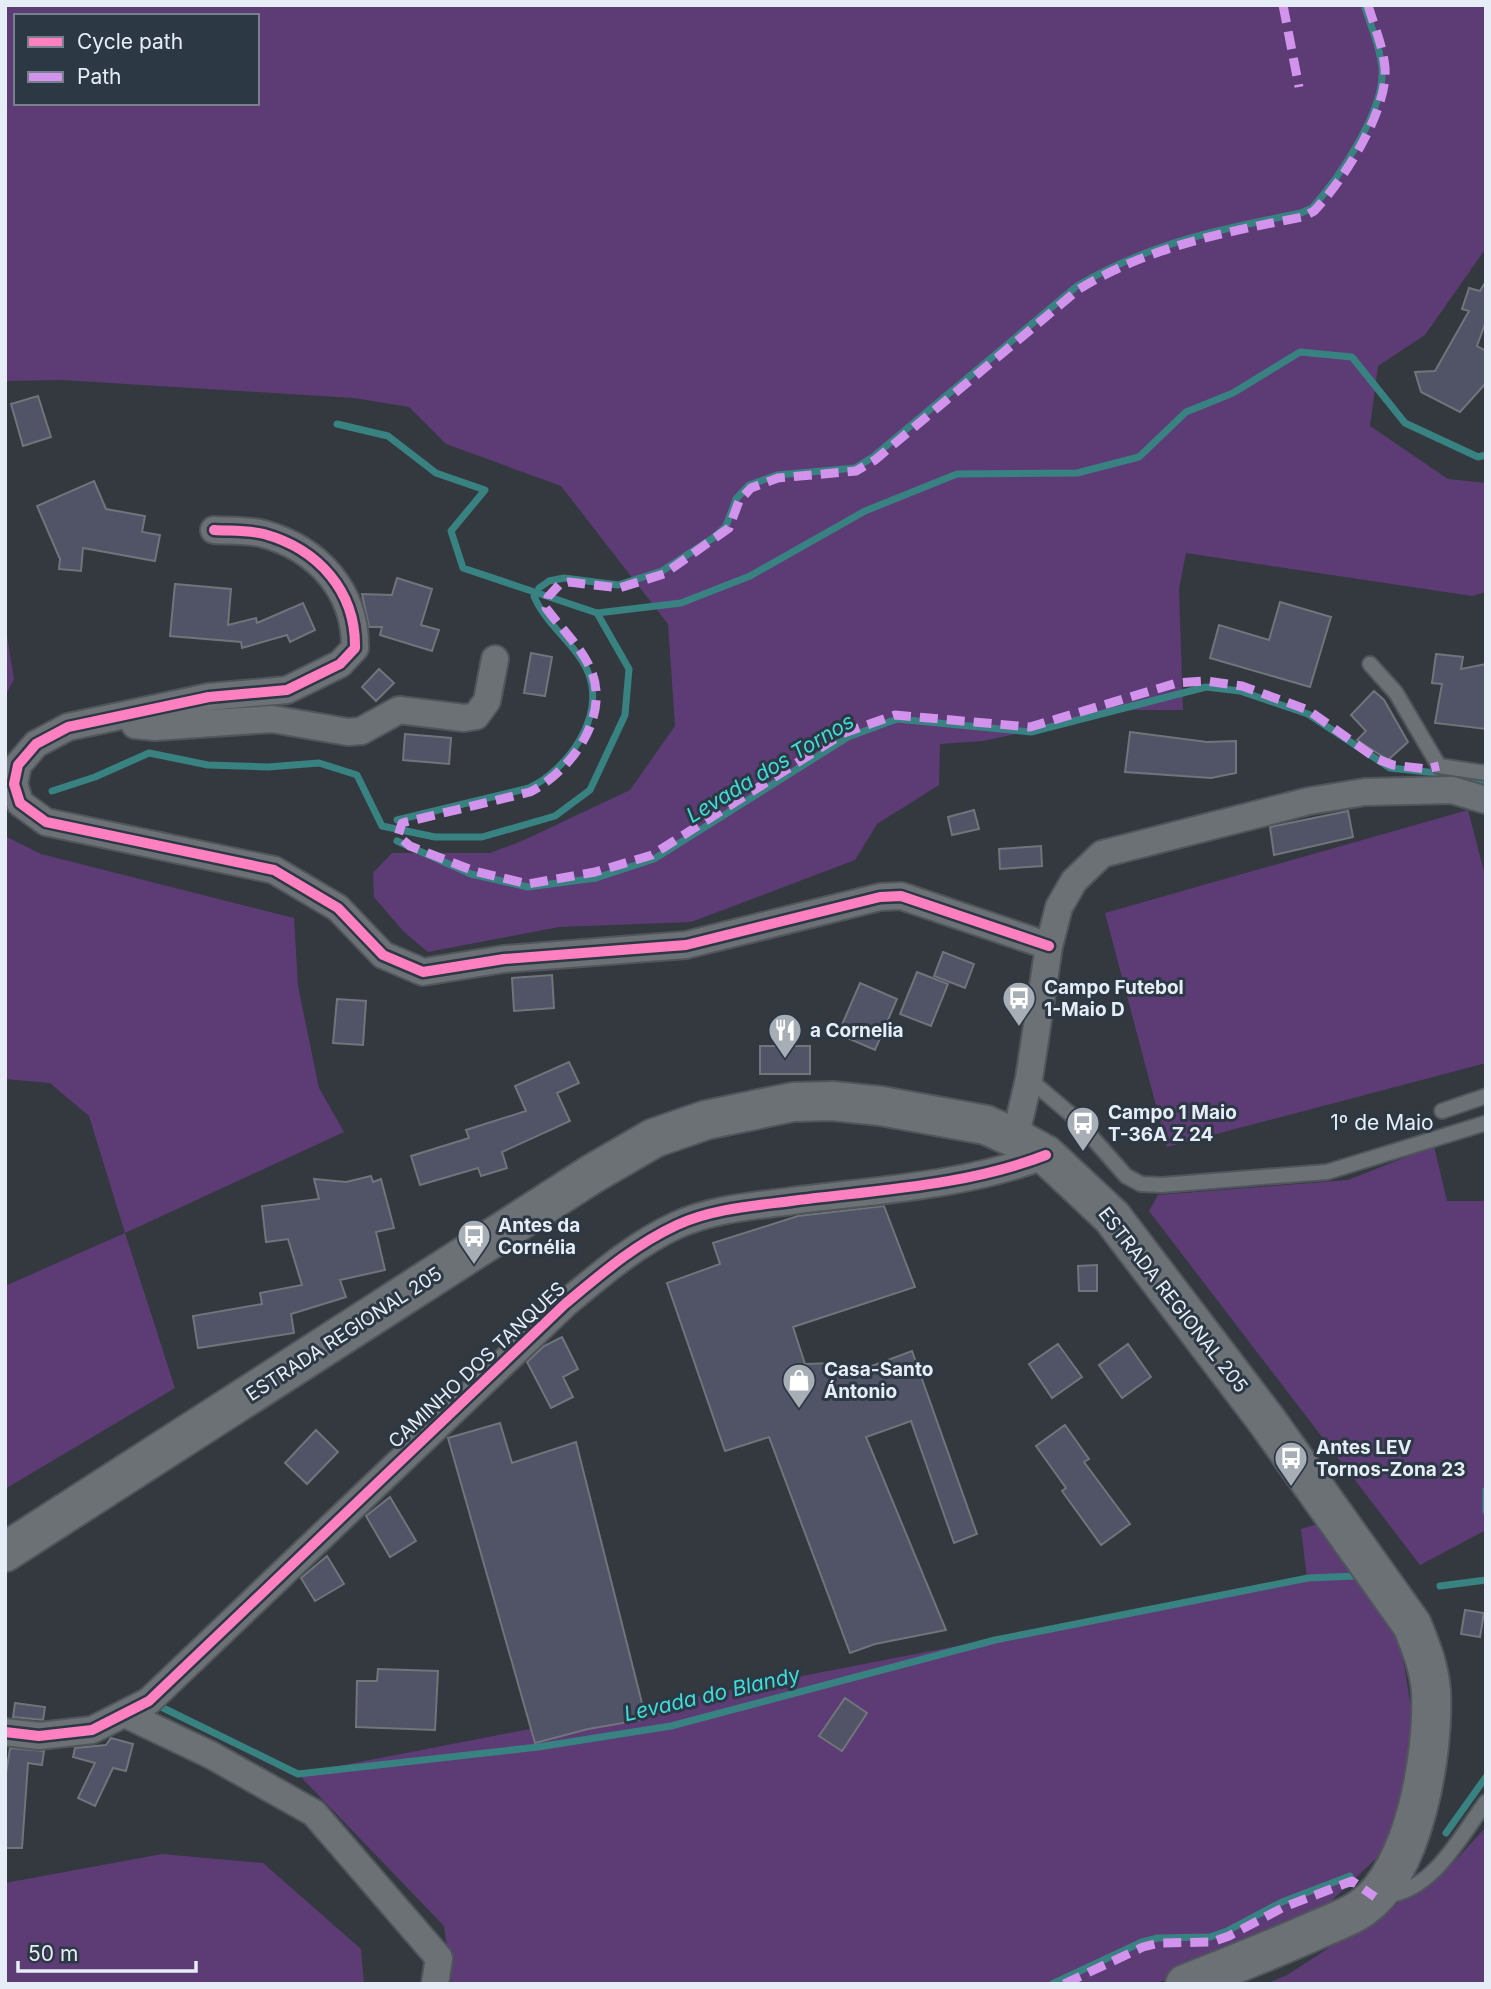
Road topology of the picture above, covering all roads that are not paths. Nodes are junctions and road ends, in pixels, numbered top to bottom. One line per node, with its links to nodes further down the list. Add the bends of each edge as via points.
1 (214, 530): 4 (street, via 262,533 300,547 323,565 345,597 356,624 355,648 340,664 287,690 209,697)
2 (495, 659): 4 (street, via 487,701 476,716 464,718 399,710 361,731 348,732 272,719 155,727)
3 (1370, 664): 5 (lane, via 1396,693 1439,766)
4 (113, 719): 7 (street, via 68,727 23,756 14,784 25,810 70,828 274,870 338,908 383,955 423,972 504,959 686,945 880,897 901,896)
5 (1486, 774)
6 (1486, 800): 7 (street, via 1452,790 1365,792 1308,801 1102,854 1074,881)
7 (1049, 946): 8 (street)
8 (1028, 1079): 11 (lane, via 1075,1118 1126,1176 1141,1184 1328,1172); 12 (street)
9 (1486, 1096): 10 (lane)
10 (1442, 1111)
11 (1486, 1123)
12 (1031, 1147): 13 (main road, ESTRADA REGIONAL 205, via 986,1125 832,1101 751,1109 654,1138); 14 (street, CAMINHO DOS TANQUES, via 1013,1168 726,1210 680,1224 633,1248 565,1304 149,1701); 17 (main road, ESTRADA REGIONAL 205, via 1112,1217 1412,1625 1426,1660 1430,1724 1422,1782 1405,1849)
13 (5, 1552)
14 (125, 1714): 15 (street, CAMINHO DOS TANQUES, via 92,1730 39,1736); 18 (street, via 211,1755 314,1813 439,1958)
15 (5, 1732)
16 (1486, 1802): 17 (lane, via 1440,1866 1398,1895)
17 (1375, 1897): 19 (main road, via 1329,1924)
18 (435, 1984)
19 (1185, 1984)

